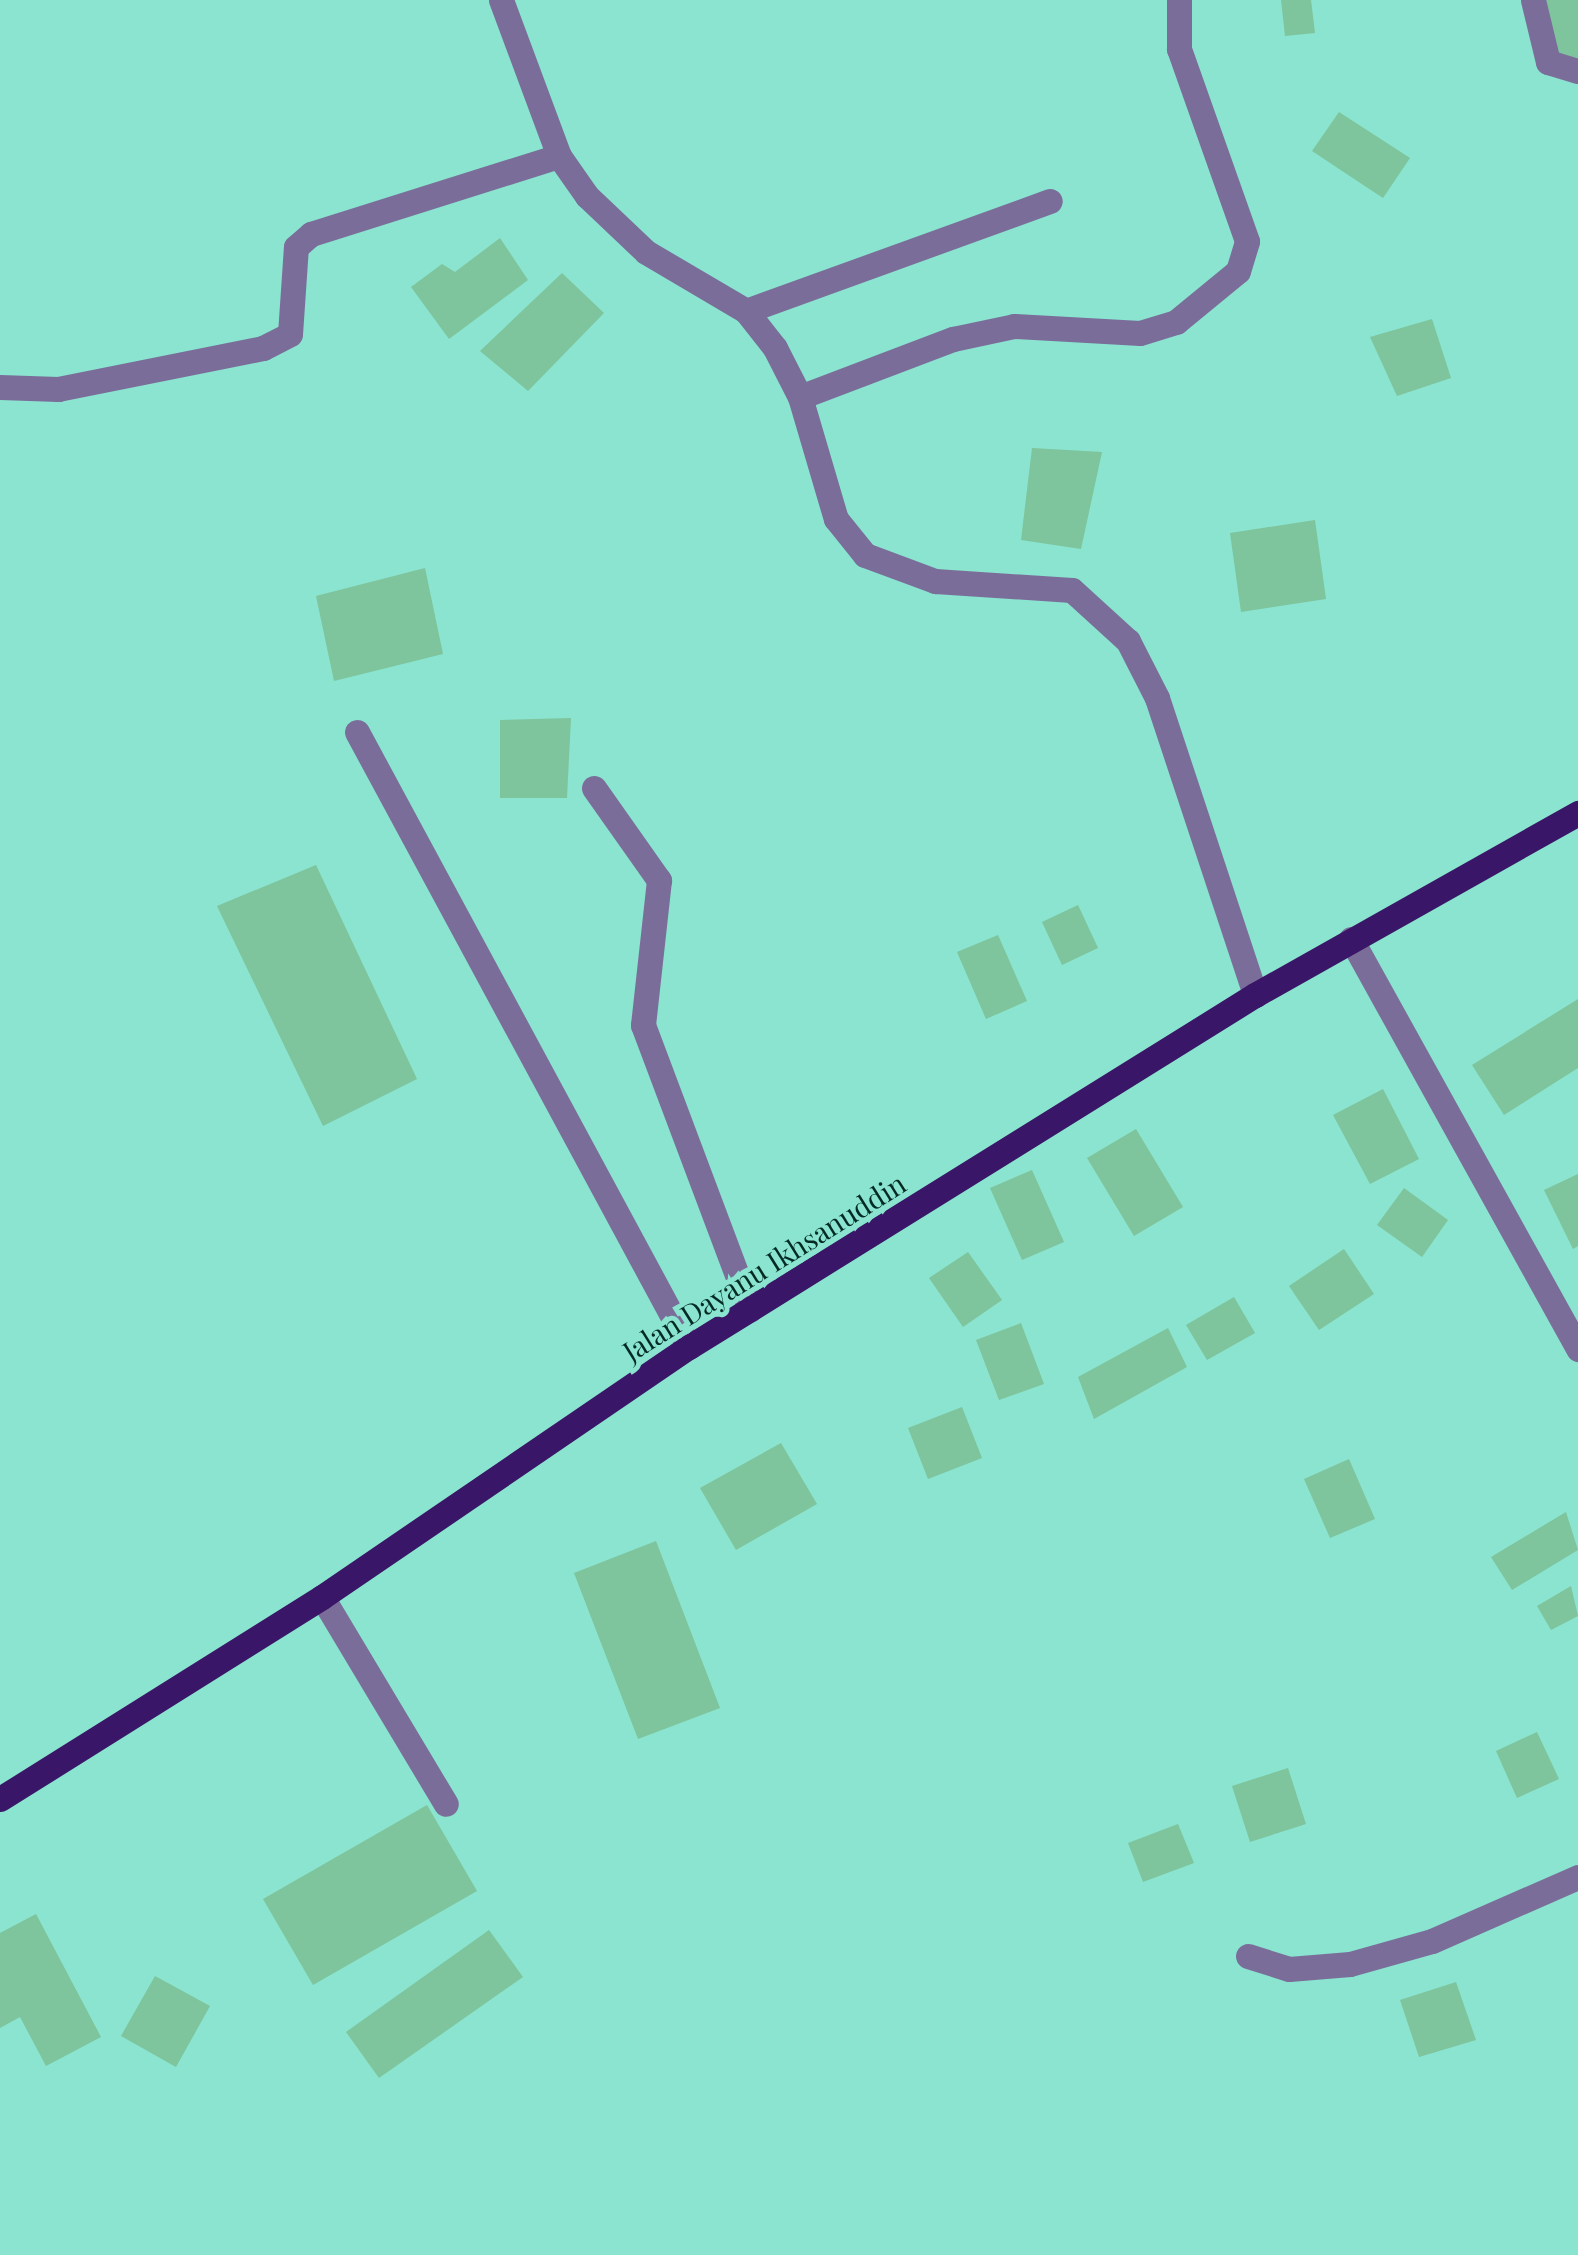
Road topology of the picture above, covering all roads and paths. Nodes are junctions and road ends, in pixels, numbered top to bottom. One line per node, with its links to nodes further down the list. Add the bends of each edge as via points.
1 (501, 0): 5 (street)
2 (1533, 0): 4 (street, via 1548,62)
3 (1178, 1): 9 (street, via 1180,48 1247,241 1238,270 1176,322 1140,333 1014,326 953,338)
4 (1578, 70)
5 (559, 156): 7 (street, via 646,252); 8 (street, via 311,234 296,247 290,334 263,348 58,389)
6 (1050, 201): 7 (street)
7 (746, 311): 9 (street)
8 (0, 386)
9 (800, 397): 14 (street, via 836,519 865,556 934,581 1072,590 1128,641 1157,698)
10 (357, 732): 16 (street)
11 (594, 788): 15 (street, via 658,880 643,1025)
12 (1578, 813): 13 (main road, Jalan Dayanu Ikhsanuddin)
13 (1351, 938): 14 (main road, Jalan Dayanu Ikhsanuddin); 17 (street)
14 (1255, 995): 15 (main road, Jalan Dayanu Ikhsanuddin)
15 (750, 1310): 16 (main road, Jalan Dayanu Ikhsanuddin)
16 (689, 1347): 18 (main road, Jalan Dayanu Ikhsanuddin)
17 (1578, 1349)
18 (322, 1597): 19 (main road, Jalan Dayanu Ikhsanuddin); 20 (street)
19 (0, 1799)
20 (446, 1804)
21 (1578, 1877): 22 (street, via 1432,1941 1350,1964 1289,1969)
22 (1248, 1956)

